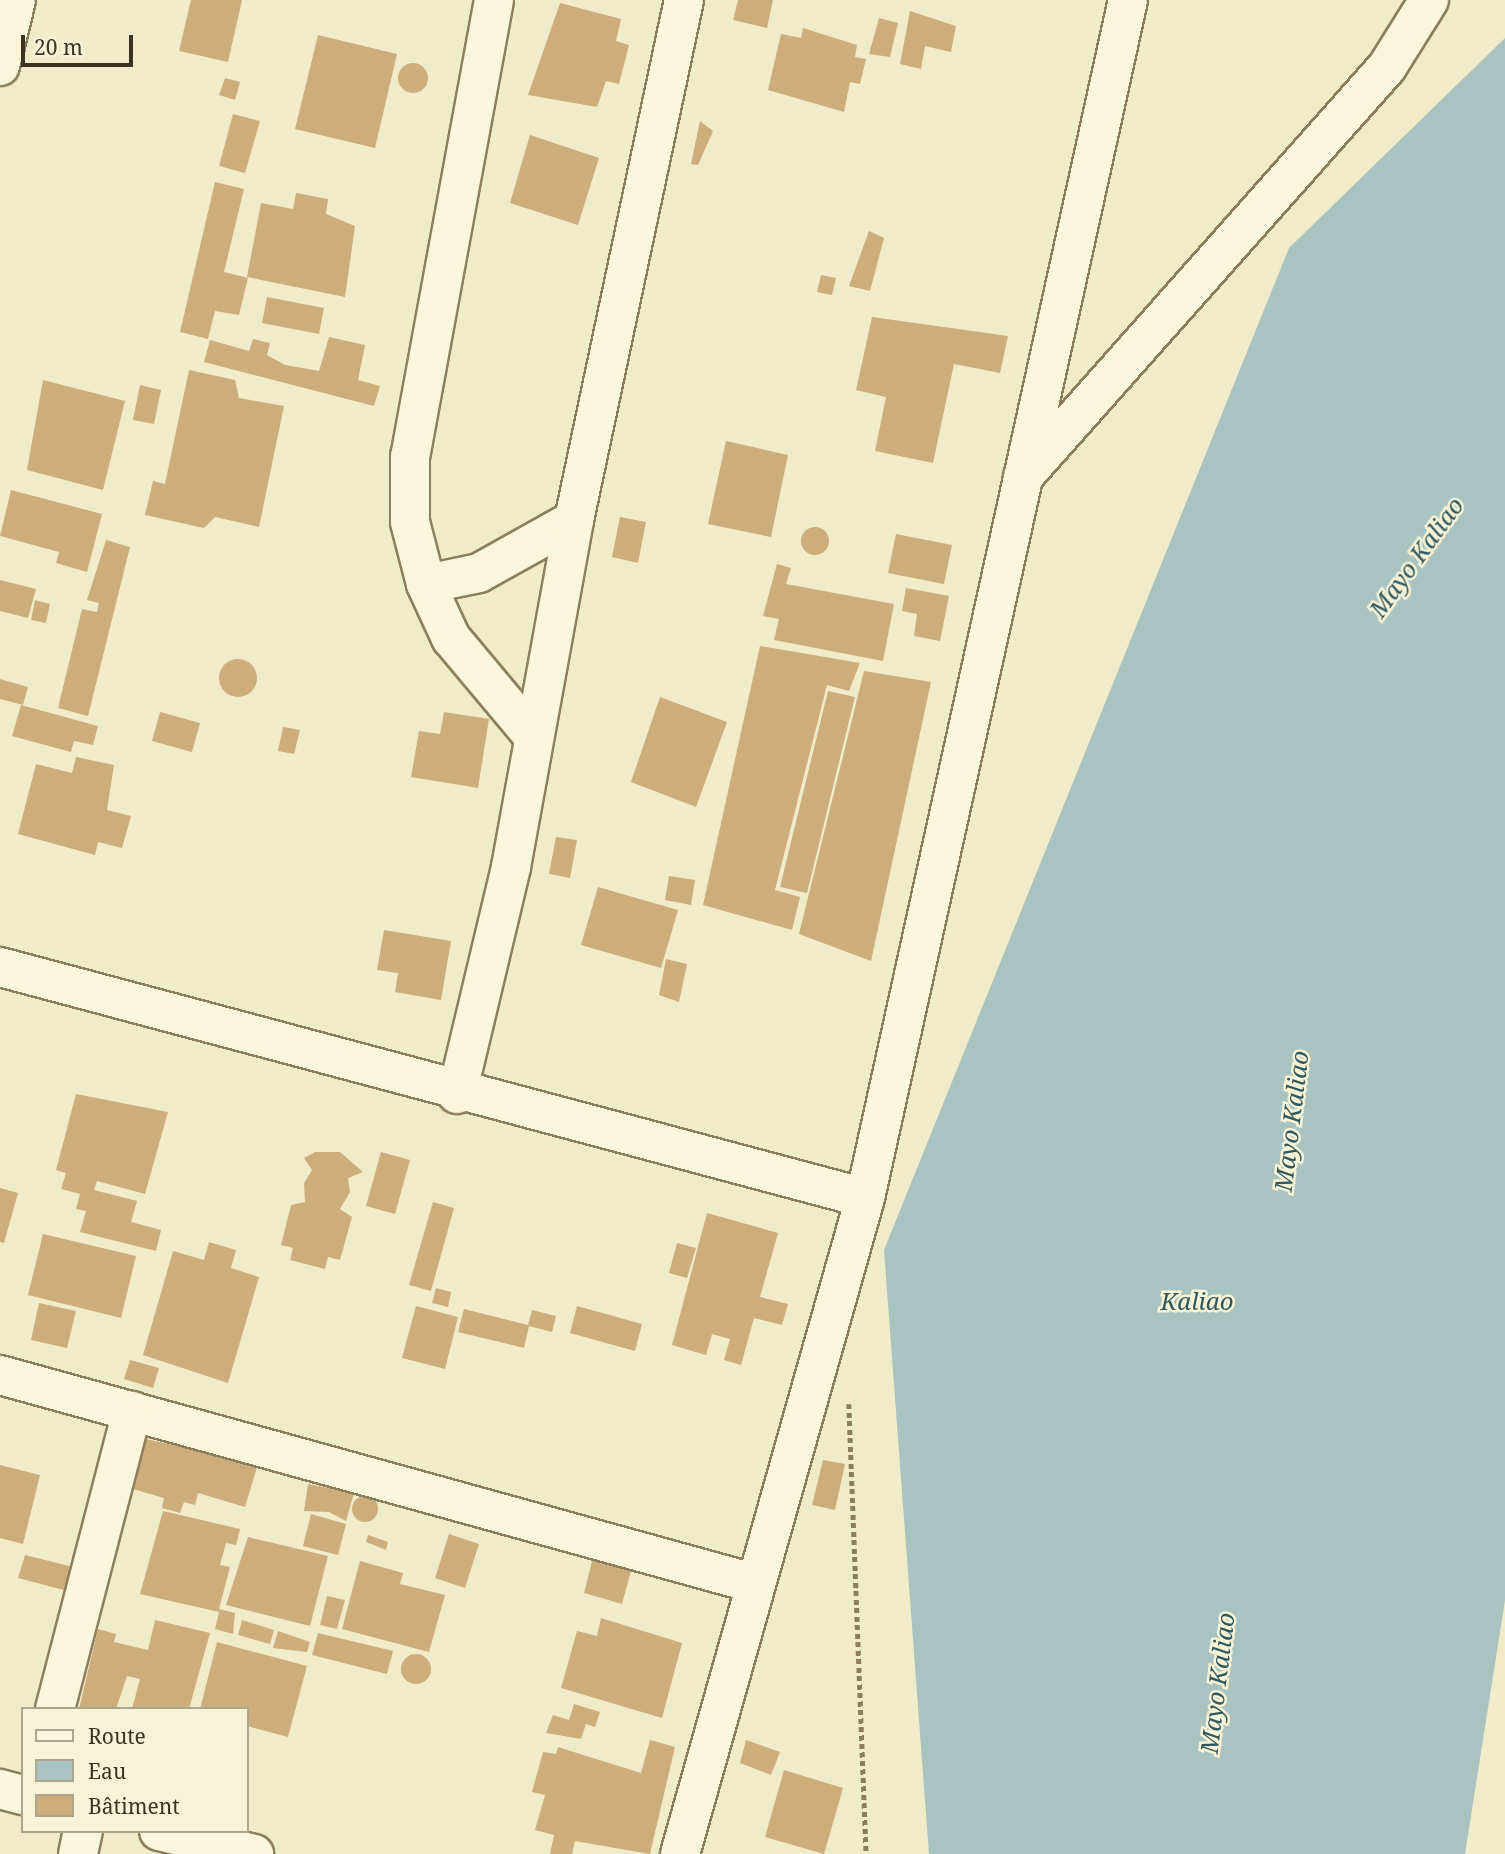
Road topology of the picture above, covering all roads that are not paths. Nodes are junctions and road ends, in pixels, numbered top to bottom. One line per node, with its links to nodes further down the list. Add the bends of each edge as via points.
1 (16, 0): 6 (street)
2 (494, 0): 9 (street, via 410,456 410,522)
3 (684, 0): 8 (street)
4 (1128, 0): 7 (street)
5 (1429, 0): 7 (street, via 1387,67)
6 (0, 66)
7 (1021, 479): 13 (street)
8 (574, 520): 9 (street, via 479,573); 10 (street)
9 (426, 584): 10 (street, via 451,639)
10 (532, 735): 12 (street, via 511,867)
11 (0, 967): 12 (street)
12 (457, 1094): 13 (street)
13 (864, 1198): 16 (street)
14 (0, 1376): 15 (street)
15 (132, 1411): 16 (street); 17 (street)
16 (752, 1583): 24 (street)
17 (56, 1707)
18 (0, 1789): 19 (street)
19 (21, 1794)
20 (83, 1833): 22 (street)
21 (167, 1833): 23 (street)
22 (78, 1854)
23 (254, 1854)
24 (680, 1854)

